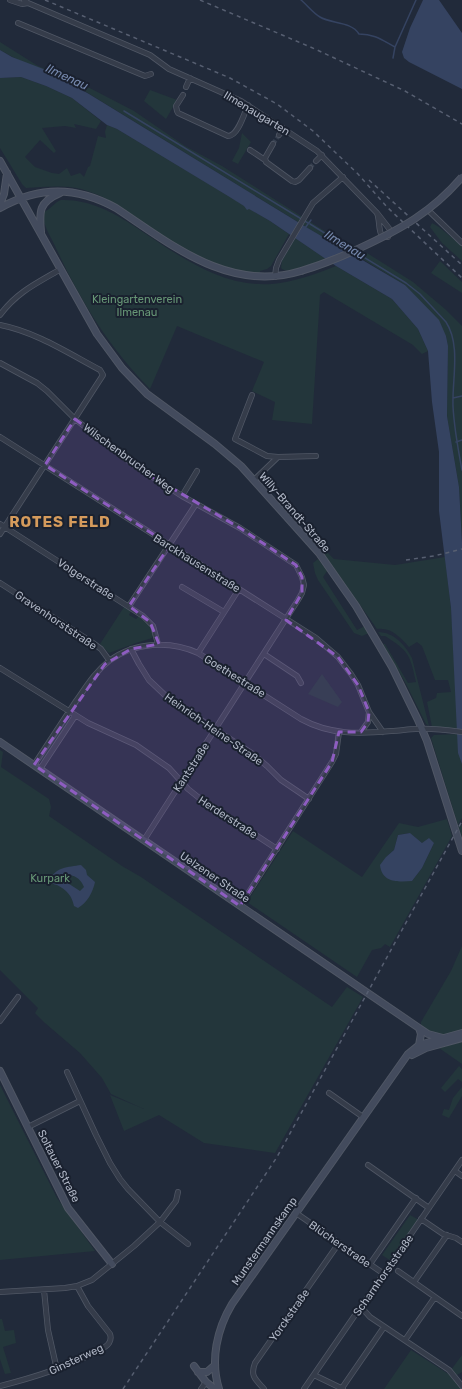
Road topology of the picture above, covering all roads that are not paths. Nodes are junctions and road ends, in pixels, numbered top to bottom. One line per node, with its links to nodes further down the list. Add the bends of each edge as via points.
1 (10, 0): 2 (street, Ilmenaugarten, via 22,4)
2 (26, 2): 5 (street, Ilmenaugarten, via 150,55 169,69)
3 (18, 23): 4 (street, via 145,76)
4 (150, 74)
5 (190, 78): 6 (street); 8 (street, Ilmenaugarten)
6 (186, 86)
7 (183, 95): 8 (street, via 176,106 178,113 228,136 235,133)
8 (248, 105): 9 (street, Ilmenaugarten)
9 (283, 128): 10 (street); 13 (street, Ilmenaugarten)
10 (279, 136)
11 (273, 144): 14 (street)
12 (250, 150): 14 (street)
13 (322, 155): 16 (street); 19 (street, Ilmenaugarten)
14 (265, 160): 17 (street, via 295,182)
15 (0, 161): 18 (main road, Willy-Brandt-Straße)
16 (316, 161)
17 (310, 168)
18 (7, 173): 22 (main road, Willy-Brandt-Straße); 23 (main road)
19 (343, 177): 26 (street, Ilmenaugarten); 30 (street, via 312,205 279,260)
20 (462, 177): 25 (main road, bridge)
21 (63, 192): 22 (main road, via 40,192); 27 (main road, Willy-Brandt-Straße, via 52,196 41,208); 30 (main road, via 85,195 105,202 185,254 212,267 243,275)
22 (20, 197): 24 (main road); 27 (main road, Willy-Brandt-Straße)
23 (0, 204)
24 (0, 208)
25 (428, 210): 28 (street); 30 (main road, bridge, via 390,234 338,258)
26 (377, 213): 26 (street, Ilmenaugarten, via 380,233 388,237 391,231)
27 (42, 235): 29 (main road, Willy-Brandt-Straße)
28 (462, 243)
29 (61, 269): 31 (street, via 24,291); 41 (main road, Willy-Brandt-Straße, via 97,334 133,380 156,402 231,457)
30 (275, 277)
31 (0, 315)
32 (0, 325): 35 (street, via 36,336 102,372 102,378)
33 (0, 363): 35 (street, Wilschenbrucher Weg, via 37,383)
34 (252, 395): 38 (street, via 235,439 267,456)
35 (75, 419): 39 (street); 42 (street, Wilschenbrucher Weg, via 131,463)
36 (0, 437): 39 (street, Barckhausenstraße)
37 (316, 456): 38 (street)
38 (278, 457): 41 (street)
39 (45, 465): 45 (street); 47 (street, Barckhausenstraße)
40 (197, 471): 42 (street, Wilschenbrucher Weg)
41 (254, 480): 65 (main road, Willy-Brandt-Straße, via 319,554 356,606 406,693)
42 (182, 496): 43 (street, Wilschenbrucher Weg)
43 (196, 504): 47 (street); 53 (street, Wilschenbrucher Weg, via 229,521 296,565 304,585)
44 (0, 524): 45 (street, Volgerstraße)
45 (5, 527): 46 (street); 51 (street, Volgerstraße)
46 (0, 534)
47 (170, 545): 50 (street, Barckhausenstraße); 51 (street)
48 (0, 583): 58 (street, Gravenhorststraße, via 93,643)
49 (182, 587): 52 (street)
50 (239, 589): 52 (street); 53 (street, Barckhausenstraße)
51 (129, 606): 54 (street, Volgerstraße, via 150,622)
52 (224, 612): 56 (street)
53 (286, 620): 57 (street, Kantstraße); 63 (street, Barckhausenstraße, via 316,638 338,657 358,685)
54 (158, 644): 55 (street, Goethestraße); 56 (street, Goethestraße, via 180,646)
55 (131, 649): 58 (street, Goethestraße); 66 (street, Heinrich-Heine-Straße, via 143,672 155,687 176,705)
56 (198, 653): 60 (street, Goethestraße)
57 (264, 654): 60 (street, Kantstraße); 61 (street, via 297,676)
58 (110, 660): 62 (street, Goethestraße, via 94,676)
59 (0, 668): 62 (street)
60 (245, 683): 66 (street, Kantstraße); 67 (street, Goethestraße, via 310,723)
61 (301, 683)
62 (69, 712): 64 (street); 72 (street, Goethestraße)
63 (369, 712): 68 (street, via 368,722); 69 (street, Barckhausenstraße)
64 (75, 716): 73 (street); 74 (street, Herderstraße, via 134,744 169,768)
65 (422, 729): 69 (street, Goethestraße); 70 (street, Goethestraße); 78 (main road, Willy-Brandt-Straße)
66 (215, 730): 74 (street, Kantstraße); 75 (street, Heinrich-Heine-Straße, via 253,754 281,780)
67 (340, 732): 68 (street, Goethestraße); 75 (street, via 335,758)
68 (361, 732): 69 (street, Goethestraße)
69 (383, 732)
70 (462, 732)
71 (0, 742): 72 (main road, Uelzener Straße)
72 (34, 765): 73 (main road, Uelzener Straße)
73 (40, 769): 76 (main road, Uelzener Straße)
74 (182, 782): 76 (street, Kantstraße); 77 (street, Herderstraße, via 198,797)
75 (309, 799): 77 (street)
76 (144, 840): 79 (main road, Uelzener Straße)
77 (277, 849): 79 (street)
78 (462, 851)
79 (240, 906): 82 (main road, Uelzener Straße)
80 (18, 997): 81 (street)
81 (0, 1021)
82 (419, 1028): 84 (main road, Uelzener Straße); 87 (main road, Uelzener Straße); 88 (main road, via 421,1034)
83 (462, 1033): 85 (main road, Munstermannskamp)
84 (428, 1034): 85 (main road, Uelzener Straße); 87 (main road)
85 (443, 1038): 87 (main road, Munstermannskamp)
86 (462, 1038): 87 (main road, Munstermannskamp)
87 (432, 1044): 88 (main road, Munstermannskamp); 89 (main road, Munstermannskamp)
88 (418, 1045): 89 (main road, Munstermannskamp)
89 (401, 1063): 94 (main road, Munstermannskamp)
90 (0, 1071): 95 (main road, Soltauer Straße)
91 (67, 1072): 93 (street)
92 (329, 1093): 94 (street)
93 (80, 1101): 95 (street); 105 (street, via 120,1179)
94 (363, 1117): 103 (main road, Munstermannskamp)
95 (28, 1127): 110 (main road, Soltauer Straße, via 68,1208)
96 (462, 1160): 98 (street, Scharnhorststraße)
97 (368, 1165): 101 (street)
98 (454, 1171): 99 (street); 102 (street, Scharnhorststraße)
99 (462, 1176)
100 (178, 1192): 105 (street, via 176,1201)
101 (416, 1198): 102 (street); 111 (street, Scharnhorststraße)
102 (429, 1208): 104 (street, Scharnhorststraße)
103 (296, 1213): 108 (street, Blücherstraße); 123 (main road, Munstermannskamp, via 227,1312 218,1335)
104 (421, 1220): 106 (street); 113 (street, Scharnhorststraße)
105 (160, 1222): 109 (street); 110 (street)
106 (447, 1235): 107 (street); 114 (street)
107 (462, 1242)
108 (339, 1243): 111 (street, Blücherstraße); 133 (street, Yorckstraße, via 255,1363 252,1372)
109 (188, 1244)
110 (112, 1264): 115 (street, via 92,1280)
111 (370, 1264): 113 (street, Blücherstraße)
112 (398, 1271): 114 (street)
113 (384, 1274): 119 (street, Scharnhorststraße)
114 (414, 1282): 118 (street)
115 (77, 1286): 116 (street); 125 (street, Ginsterweg, via 88,1306 111,1336 110,1341 104,1348)
116 (44, 1290): 117 (street); 125 (street, via 48,1330)
117 (0, 1292)
118 (435, 1297): 120 (street); 122 (street)
119 (361, 1307): 121 (street); 127 (street, Scharnhorststraße)
120 (462, 1316)
121 (384, 1328): 122 (street); 135 (street)
122 (405, 1340): 130 (street, via 449,1370)
123 (215, 1365): 126 (main road, via 207,1372); 131 (main road, Munstermannskamp)
124 (194, 1366): 126 (main road)
125 (57, 1370): 129 (street, Ginsterweg)
126 (199, 1372): 128 (main road); 131 (main road)
127 (314, 1375): 134 (street, Scharnhorststraße); 135 (street)
128 (208, 1384): 131 (main road); 132 (street)
129 (0, 1386)
130 (462, 1386)
131 (217, 1387)
132 (201, 1389)
133 (264, 1389)
134 (304, 1389)
135 (343, 1389)

